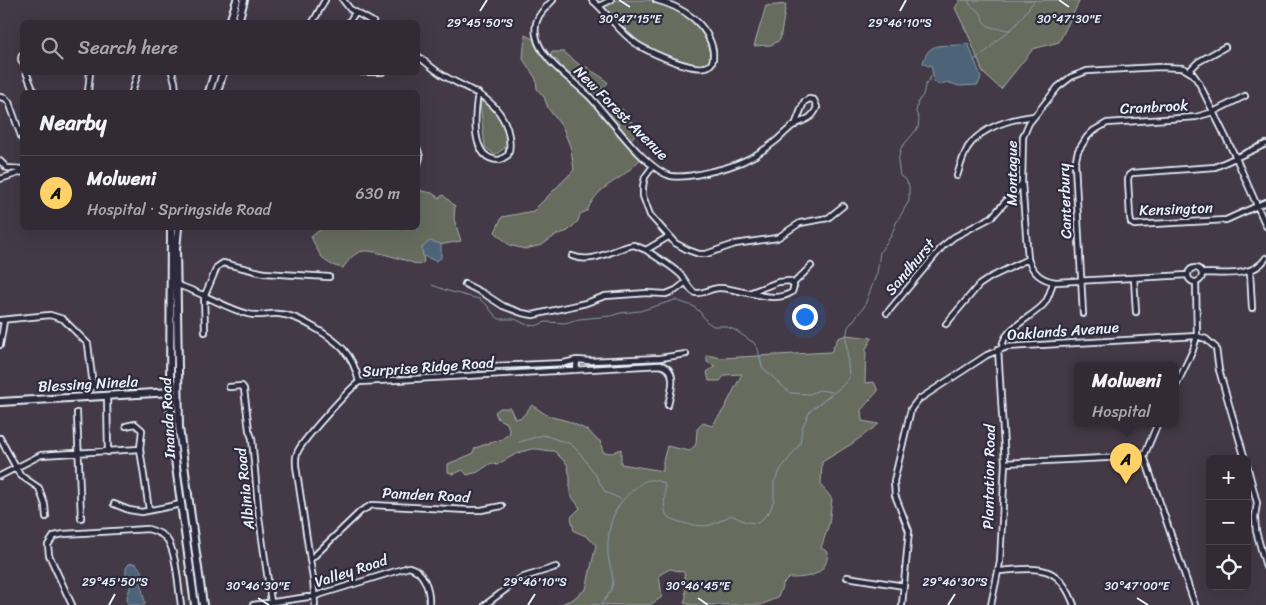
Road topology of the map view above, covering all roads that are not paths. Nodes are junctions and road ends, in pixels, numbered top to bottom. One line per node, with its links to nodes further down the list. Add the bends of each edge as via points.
1 (236, 0): 11 (main road)
2 (244, 0): 12 (main road)
3 (325, 0): 13 (street)
4 (343, 0): 10 (street)
5 (553, 0): 42 (street, New Forest Avenue, via 536,20 540,49 591,98)
6 (592, 0): 9 (street)
7 (611, 0): 9 (street)
8 (656, 0): 9 (street, via 683,11 699,24 711,44 713,58 710,65 702,68 686,65 650,52 622,32)
9 (599, 6)
10 (355, 13): 14 (street); 15 (street)
11 (231, 20)
12 (239, 20)
13 (314, 20)
14 (350, 20)
15 (369, 20)
16 (1225, 48): 18 (street, via 1198,62)
17 (420, 58): 31 (street, via 444,76)
18 (1189, 71): 34 (street, via 1199,83); 35 (street, Montague, via 1173,66 1083,72 1064,82)
19 (27, 75): 25 (street)
20 (90, 75): 26 (street)
21 (137, 75): 27 (street)
22 (173, 75): 28 (street)
23 (214, 75): 29 (main road)
24 (222, 75): 30 (main road)
25 (33, 90)
26 (88, 90)
27 (133, 90)
28 (176, 90)
29 (210, 90)
30 (218, 90)
31 (478, 93): 31 (street, via 498,110 510,136 508,155 500,160 484,154 478,141 475,119)
32 (1245, 96): 34 (street, Cranbrook)
33 (0, 97): 38 (street, via 9,102)
34 (1213, 112): 37 (street, Cranbrook, via 1190,118 1111,122); 40 (street)
35 (1034, 116): 45 (street, via 999,125 979,136 966,151); 47 (street, Montague, via 1023,137)
36 (795, 125): 36 (street, New Forest Avenue, via 804,102 814,100 817,107 813,115); 42 (street, New Forest Avenue, via 757,155 730,167 679,176 669,175)
37 (1096, 128): 65 (street, Canterbury, via 1081,146 1075,160)
38 (20, 133)
39 (1266, 144): 40 (street)
40 (1236, 158): 50 (street); 50 (street, Kensington, via 1206,169 1130,174 1131,222 1137,225 1226,220)
41 (0, 161): 43 (street, via 7,168)
42 (653, 166): 54 (street, via 644,180 643,196 650,216)
43 (20, 170)
44 (20, 171): 46 (street)
45 (957, 176)
46 (0, 179)
47 (1022, 183): 57 (street, Montague); 76 (street, Sandhurst, via 992,217 942,246)
48 (1266, 202): 50 (street)
49 (843, 206): 54 (street, via 828,218 800,223 777,238 732,245 703,254 682,248)
50 (1257, 206): 51 (street)
51 (1266, 226)
52 (171, 230): 83 (main road, Inanda Road)
53 (178, 230): 71 (main road, Inanda Road)
54 (668, 237): 55 (street)
55 (646, 250): 56 (street, via 634,245 593,258); 66 (street)
56 (572, 256)
57 (1028, 259): 67 (street, via 1035,273); 80 (street, via 979,285)
58 (1265, 261): 60 (street)
59 (811, 266): 70 (street)
60 (1250, 271): 61 (street); 74 (street)
61 (1203, 273): 62 (street, via 1196,267 1191,268); 68 (street)
62 (1188, 275): 64 (street); 68 (street, via 1191,281)
63 (329, 277): 73 (street, via 262,272 223,263 217,268)
64 (1134, 278): 65 (street); 75 (street)
65 (1082, 281): 67 (street); 77 (street, Canterbury)
66 (686, 282): 69 (street, via 666,294 606,296 586,304 533,315 503,306); 72 (street, via 697,293 719,288)
67 (1053, 282): 85 (street, via 1044,304 1007,335)
68 (1196, 282): 82 (street)
69 (466, 284)
70 (793, 284): 72 (street, via 778,282); 72 (street, via 793,291 784,296)
71 (177, 285): 73 (street); 79 (main road, Inanda Road)
72 (749, 293)
73 (204, 295): 81 (street); 91 (street, via 248,314 284,315 309,324 338,343 352,362)
74 (1252, 308)
75 (1136, 312)
76 (887, 313)
77 (1083, 314)
78 (2, 321): 84 (street); 96 (street, via 50,314 64,319 88,344 93,386)
79 (178, 321): 83 (main road, via 173,322); 94 (main road, Inanda Road)
80 (946, 324)
81 (205, 332)
82 (1197, 336): 85 (street, Oaklands Avenue, via 1046,343); 90 (street); 108 (street, via 1216,348)
83 (171, 338): 93 (main road, Inanda Road)
84 (0, 345)
85 (1000, 349): 110 (street, Plantation Road); 125 (street, Oaklands Avenue, via 982,357 918,400 911,409 894,481 895,495 909,531)
86 (686, 354): 87 (street, via 660,358)
87 (577, 360): 88 (street); 89 (street)
88 (470, 367)
89 (576, 370): 91 (street, Surprise Ridge Road); 98 (street, Surprise Ridge Road, via 665,366 672,375)
90 (1179, 380)
91 (358, 382): 120 (street, Surprise Ridge Road, via 296,455)
92 (229, 387): 127 (street, Albinia Road, via 242,386 244,389)
93 (170, 392): 94 (main road, Blessing Ninela); 95 (main road, Blessing Ninela); 104 (main road, Inanda Road)
94 (178, 392): 102 (main road, Inanda Road)
95 (107, 395): 96 (main road, Blessing Ninela); 106 (street)
96 (87, 396): 97 (main road, Blessing Ninela)
97 (0, 402)
98 (668, 405)
99 (78, 413): 107 (street)
100 (126, 426): 105 (street, via 135,424 141,428)
101 (1156, 427): 109 (street)
102 (180, 437): 104 (main road); 131 (main road, Inanda Road)
103 (0, 438): 111 (street)
104 (173, 441): 115 (main road, Inanda Road)
105 (140, 449): 106 (street); 117 (street)
106 (108, 452): 107 (street)
107 (78, 453): 111 (street, via 37,456); 119 (street)
108 (1244, 455)
109 (1144, 456): 110 (street); 139 (street)
110 (1005, 463): 123 (street, Plantation Road)
111 (16, 467): 112 (street); 118 (street, via 20,475 39,488)
112 (0, 476)
113 (1251, 480): 121 (street, via 1257,503 1256,531)
114 (114, 504): 117 (street, via 135,511)
115 (181, 504): 117 (street); 130 (main road, Inanda Road)
116 (502, 506): 120 (street, Pamden Road, via 475,510 372,505 354,517)
117 (148, 510)
118 (46, 517)
119 (82, 518)
120 (310, 560): 126 (street, Surprise Ridge Road)
121 (1266, 567)
122 (556, 568): 135 (street, via 521,578)
123 (999, 571): 137 (street, Plantation Road); 138 (street, via 1046,570 1068,589)
124 (847, 577): 125 (street)
125 (904, 586): 136 (street, Oaklands Avenue)
126 (315, 596): 127 (street, Valley Road); 133 (street, Surprise Ridge Road); 134 (street, Valley Road, via 411,567 428,587)
127 (271, 602): 132 (street, Valley Road)
128 (72, 605): 129 (street, via 49,554 48,545 54,536 148,529 167,540 173,554)
129 (181, 605)
130 (196, 605)
131 (203, 605)
132 (253, 605)
133 (315, 605)
134 (429, 605)
135 (485, 605)
136 (902, 605)
137 (991, 605)
138 (1074, 605)
139 (1195, 605)

